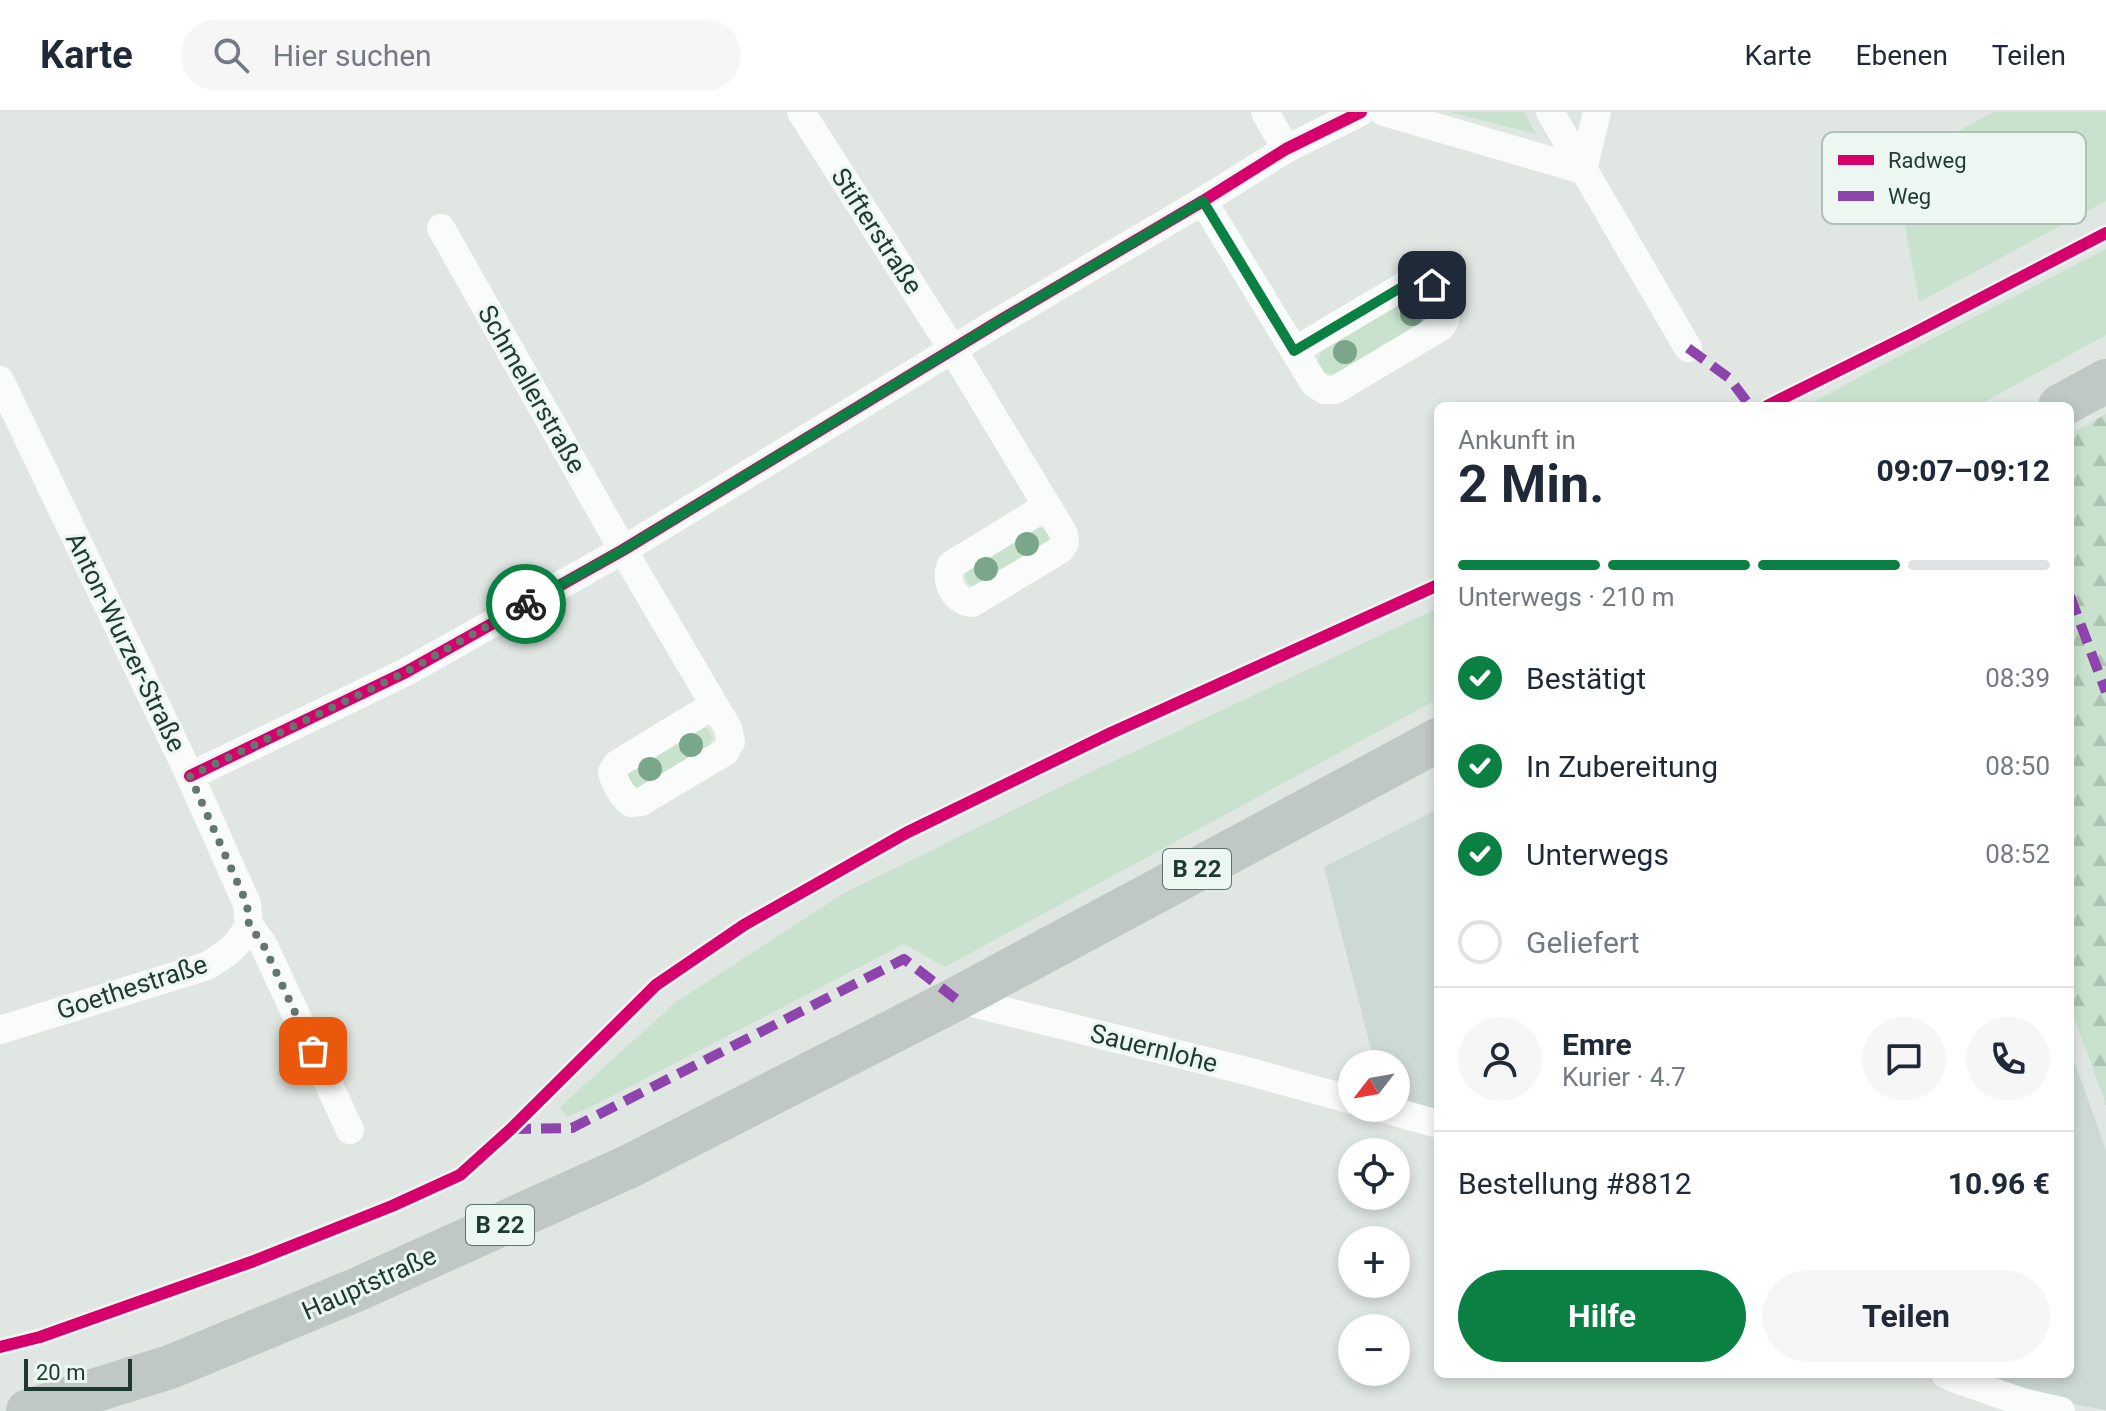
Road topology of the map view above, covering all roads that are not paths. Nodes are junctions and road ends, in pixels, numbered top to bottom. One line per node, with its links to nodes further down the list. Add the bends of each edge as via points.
1 (801, 112): 12 (street, Stifterstraße)
2 (1265, 112): 7 (street)
3 (1361, 112): 7 (street)
4 (1384, 112): 8 (street)
5 (1550, 112): 8 (street)
6 (1597, 112): 8 (street)
7 (1286, 149): 9 (street)
8 (1583, 170): 11 (street)
9 (1203, 201): 12 (street); 13 (street)
10 (441, 228): 18 (street, Schmellerstraße)
11 (1688, 348)
12 (953, 350): 17 (street, Stifterstraße); 18 (street)
13 (1294, 351): 13 (street, via 1314,383 1335,390 1441,327 1447,309 1432,285 1423,279 1412,281)
14 (0, 380): 21 (street, Anton-Wurzer-Straße)
15 (2106, 381): 16 (main road)
16 (2067, 402)
17 (1047, 506)
18 (623, 550): 19 (street, Schmellerstraße); 21 (street, via 406,672)
19 (714, 705)
20 (1434, 742): 23 (main road, B 22)
21 (190, 776): 22 (street, Anton-Wurzer-Straße, via 247,904)
22 (249, 925): 24 (street, Goethestraße, via 230,952 207,966); 28 (street, Anton-Wurzer-Straße, via 263,944)
23 (956, 999): 25 (street, Sauernlohe); 30 (main road, Hauptstraße / B 22, via 630,1166 356,1290 170,1367)
24 (0, 1030)
25 (1338, 1096)
26 (1410, 1116): 27 (street)
27 (1434, 1123)
28 (350, 1130)
29 (1954, 1378): 31 (street)
30 (28, 1411)
31 (2061, 1411)

